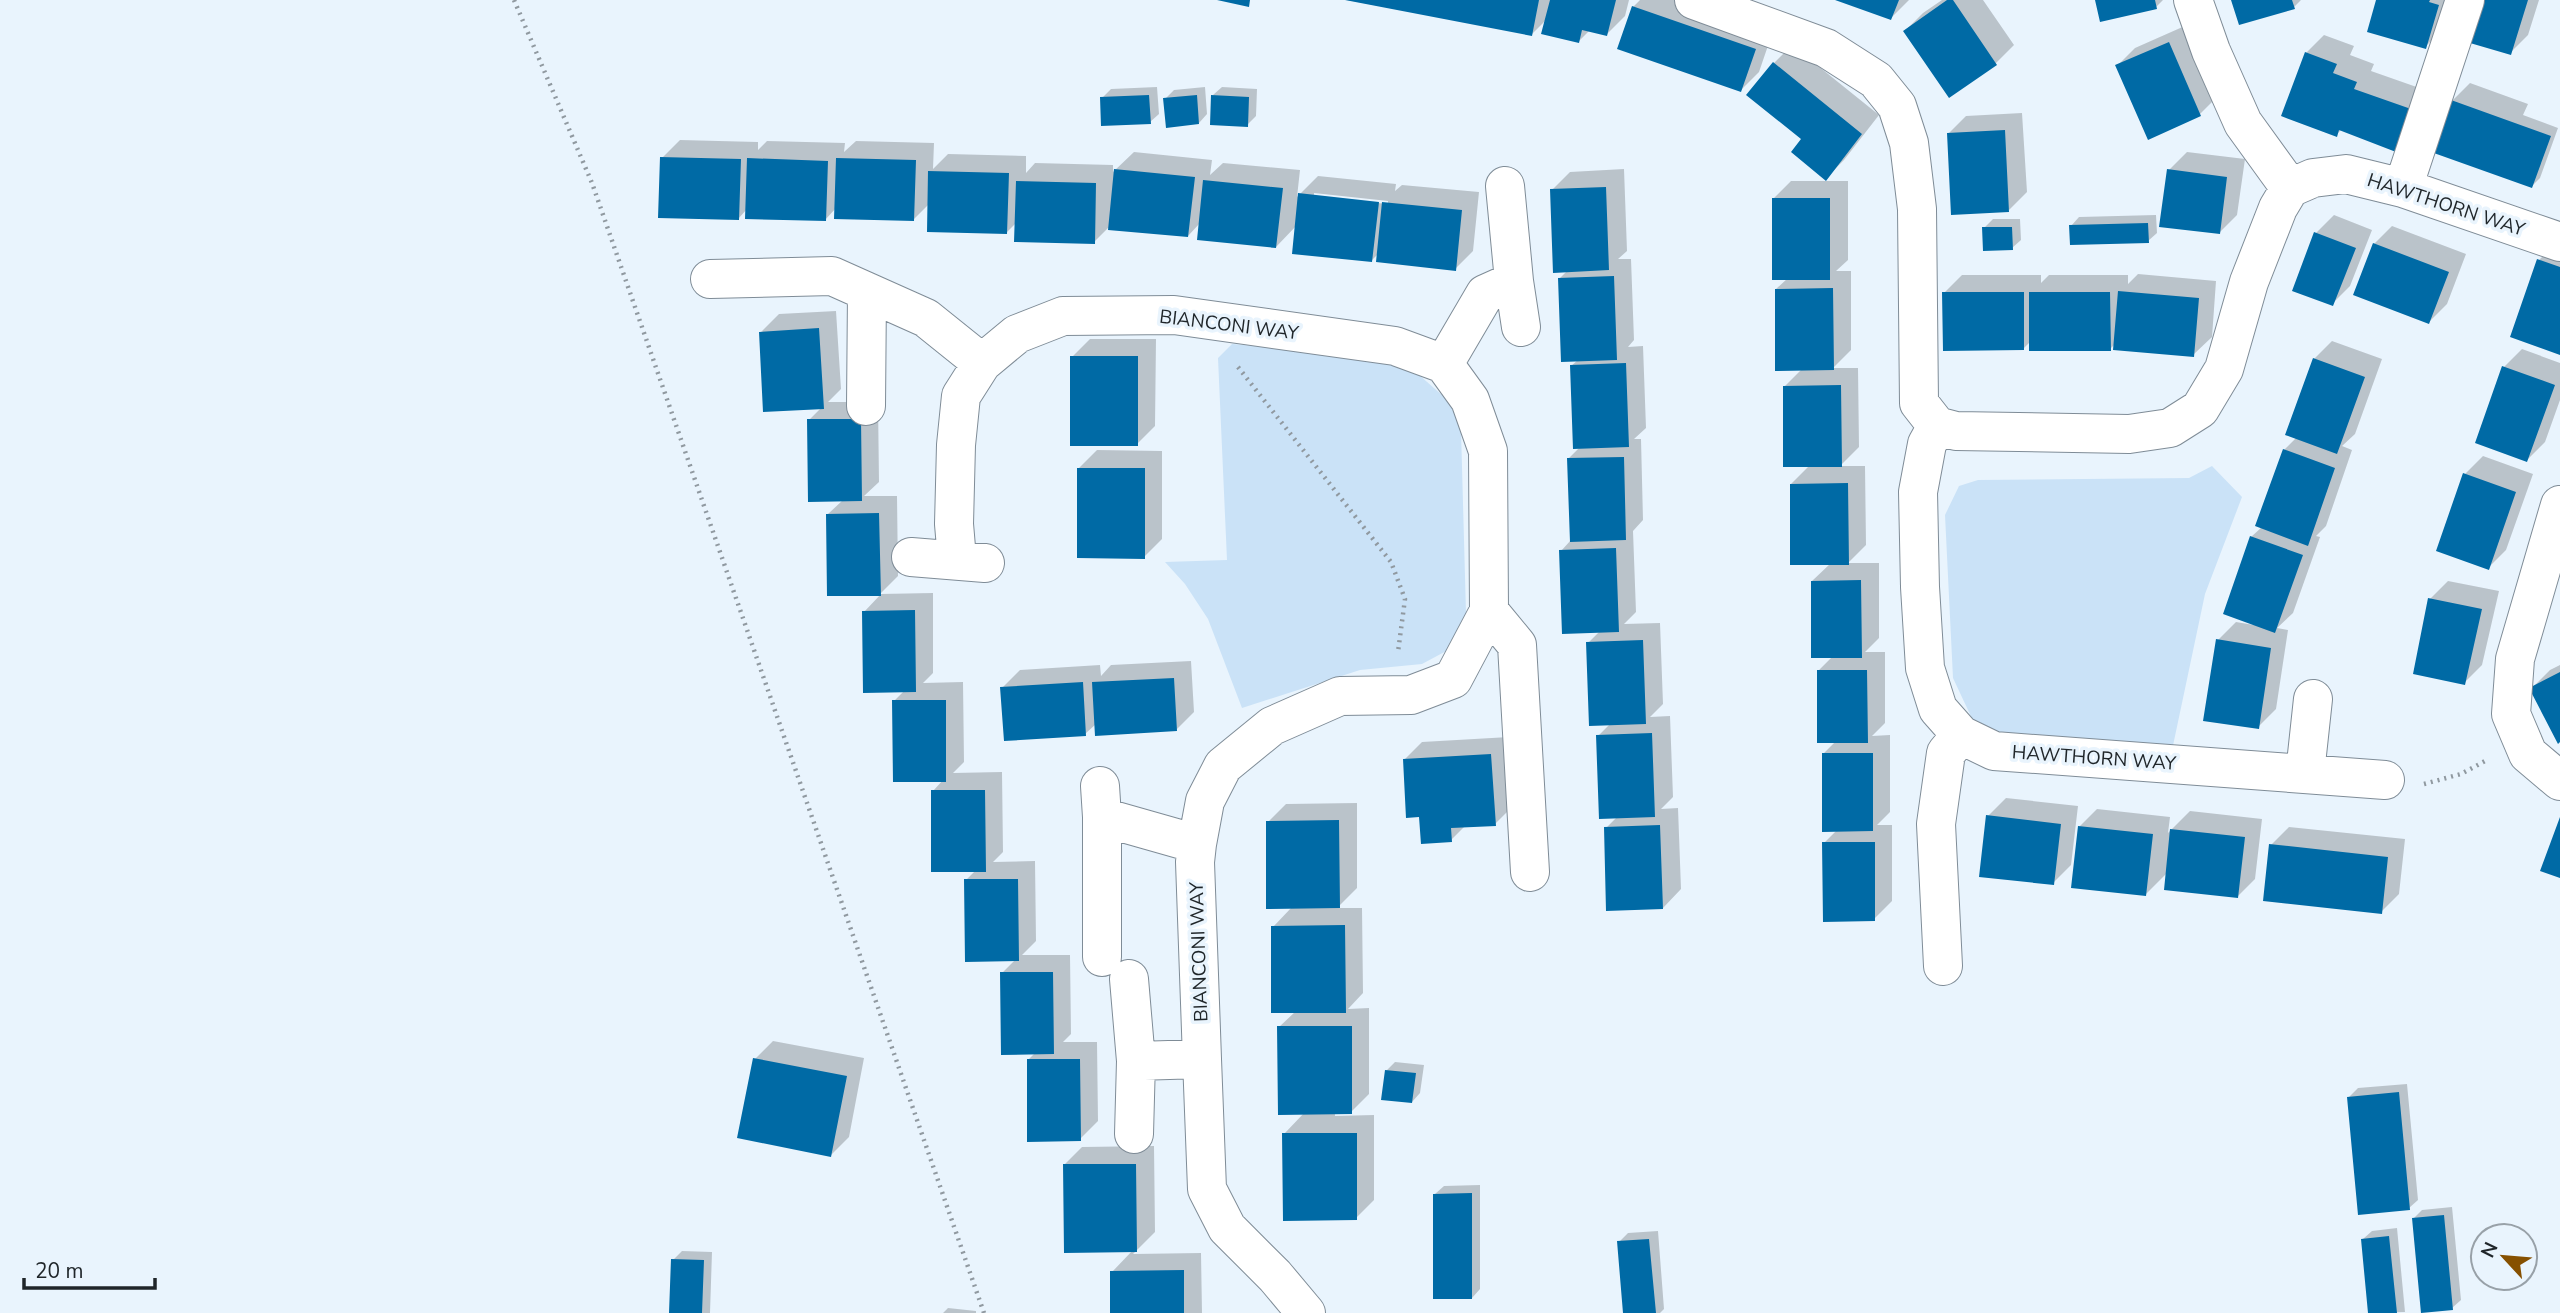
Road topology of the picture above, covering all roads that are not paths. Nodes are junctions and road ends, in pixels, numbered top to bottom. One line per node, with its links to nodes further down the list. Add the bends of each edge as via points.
1 (1694, 0): 15 (street, via 1826,48 1876,80 1897,106 1909,143 1917,209 1919,403)
2 (2193, 0): 5 (street, via 2243,123)
3 (2465, 0): 6 (street)
4 (1505, 186): 9 (street)
5 (2290, 188): 6 (street, HAWTHORN WAY, via 2313,178 2346,173); 15 (street, via 2249,282 2224,369 2200,409 2170,428 2129,434 1956,431)
6 (2403, 188): 7 (street, HAWTHORN WAY)
7 (2560, 243)
8 (710, 279): 10 (street, via 832,276)
9 (1514, 281): 11 (street); 13 (street, via 1485,294)
10 (867, 292): 12 (street, via 926,318); 14 (street)
11 (1521, 327)
12 (982, 363): 13 (street, BIANCONI WAY, via 1017,334 1063,316 1174,315 1395,346); 17 (street, BIANCONI WAY, via 961,396 956,445 954,524 971,561)
13 (1444, 364): 18 (street, BIANCONI WAY, via 1470,400 1488,451)
14 (866, 406)
15 (1937, 426): 20 (street, HAWTHORN WAY, via 1927,444 1918,492 1924,668 1938,709)
16 (2560, 505): 23 (street, via 2515,659 2511,714 2528,754)
17 (911, 557)
18 (1489, 611): 24 (street, BIANCONI WAY, via 1453,679 1411,695 1340,696 1272,726 1223,766 1205,801); 25 (street, via 1517,645)
19 (2313, 699): 21 (street)
20 (1961, 735): 21 (street, HAWTHORN WAY, via 1994,751); 26 (street, via 1946,752 1936,824)
21 (2305, 773): 22 (street, HAWTHORN WAY)
22 (2385, 780)
23 (2560, 781)
24 (1198, 844): 27 (street, BIANCONI WAY); 28 (street, via 1101,801 1116,968)
25 (1530, 872)
26 (1943, 966)
27 (1202, 1059): 28 (street); 30 (street, BIANCONI WAY, via 1207,1189 1227,1228)
28 (1136, 1061): 29 (street)
29 (1134, 1134)
30 (1306, 1313)

